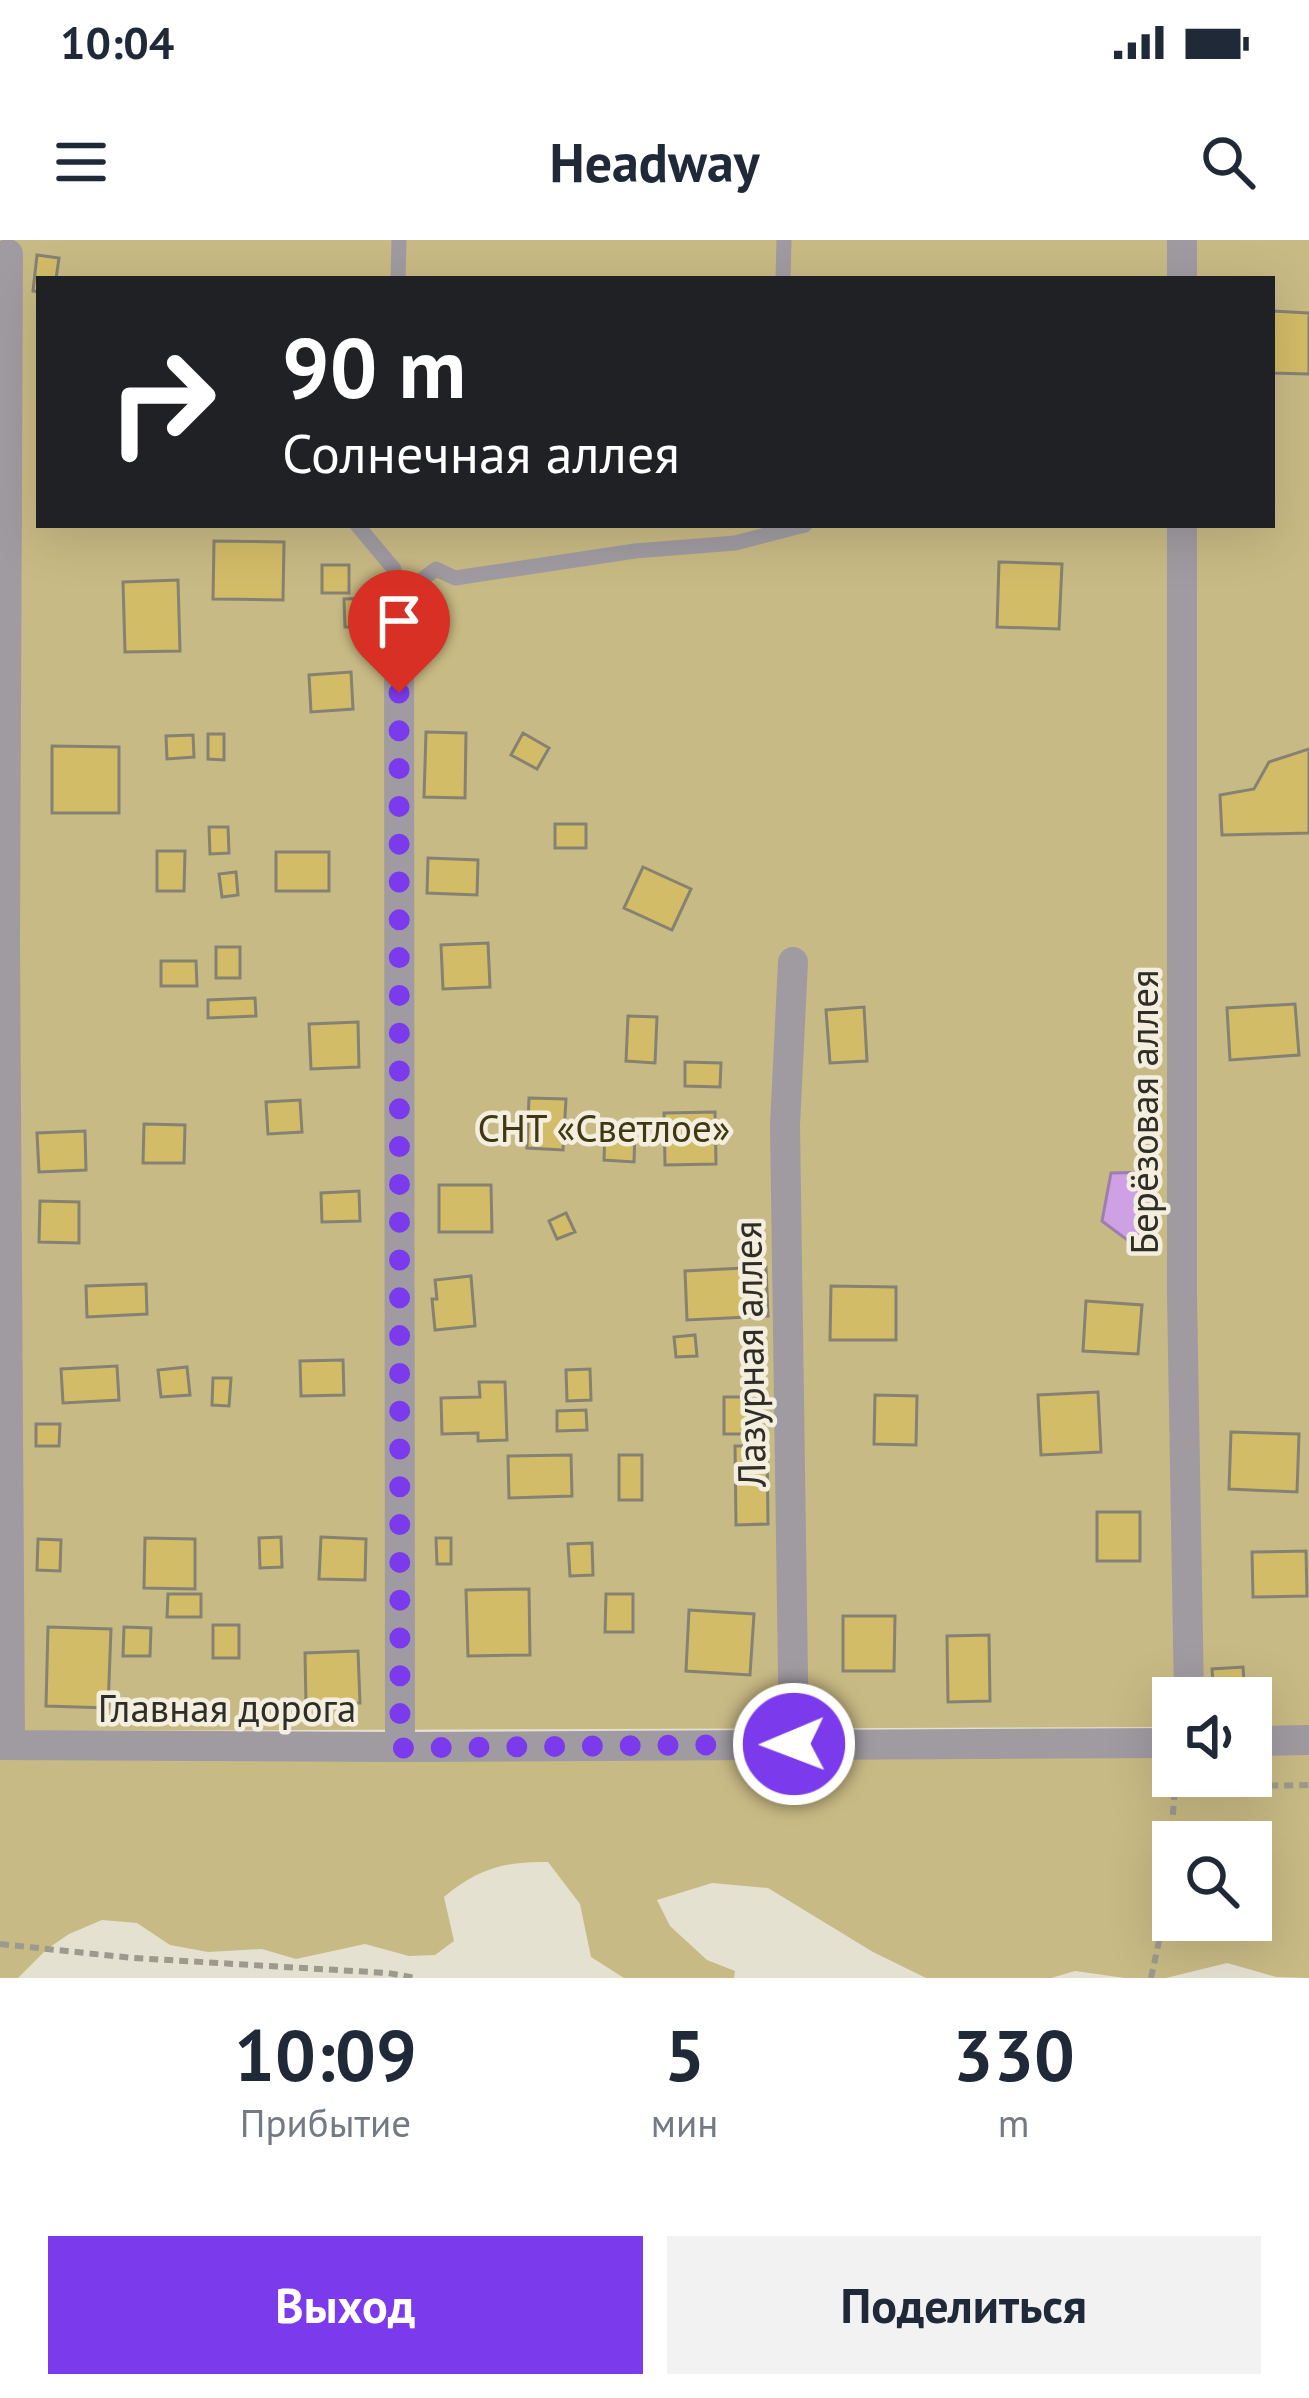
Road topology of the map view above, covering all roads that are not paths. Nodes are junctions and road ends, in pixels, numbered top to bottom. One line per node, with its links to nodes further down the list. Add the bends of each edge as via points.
1 (399, 240): 5 (lane)
2 (784, 240): 6 (lane)
3 (1182, 240): 7 (street)
4 (8, 254): 18 (street)
5 (398, 276)
6 (783, 276)
7 (1182, 276)
8 (360, 528): 11 (lane, via 394,568)
9 (784, 528): 11 (lane, via 735,543 455,578 436,569)
10 (1182, 528): 13 (street, Берёзовая аллея)
11 (399, 597): 19 (street)
12 (793, 962): 17 (street, Лазурная аллея, via 785,1125)
13 (1189, 1677)
14 (1309, 1740): 15 (street)
15 (1272, 1741)
16 (1152, 1743): 17 (street, Главная дорога)
17 (794, 1744): 19 (street, Главная дорога)
18 (5, 1745): 19 (street, Главная дорога)
19 (400, 1748)

